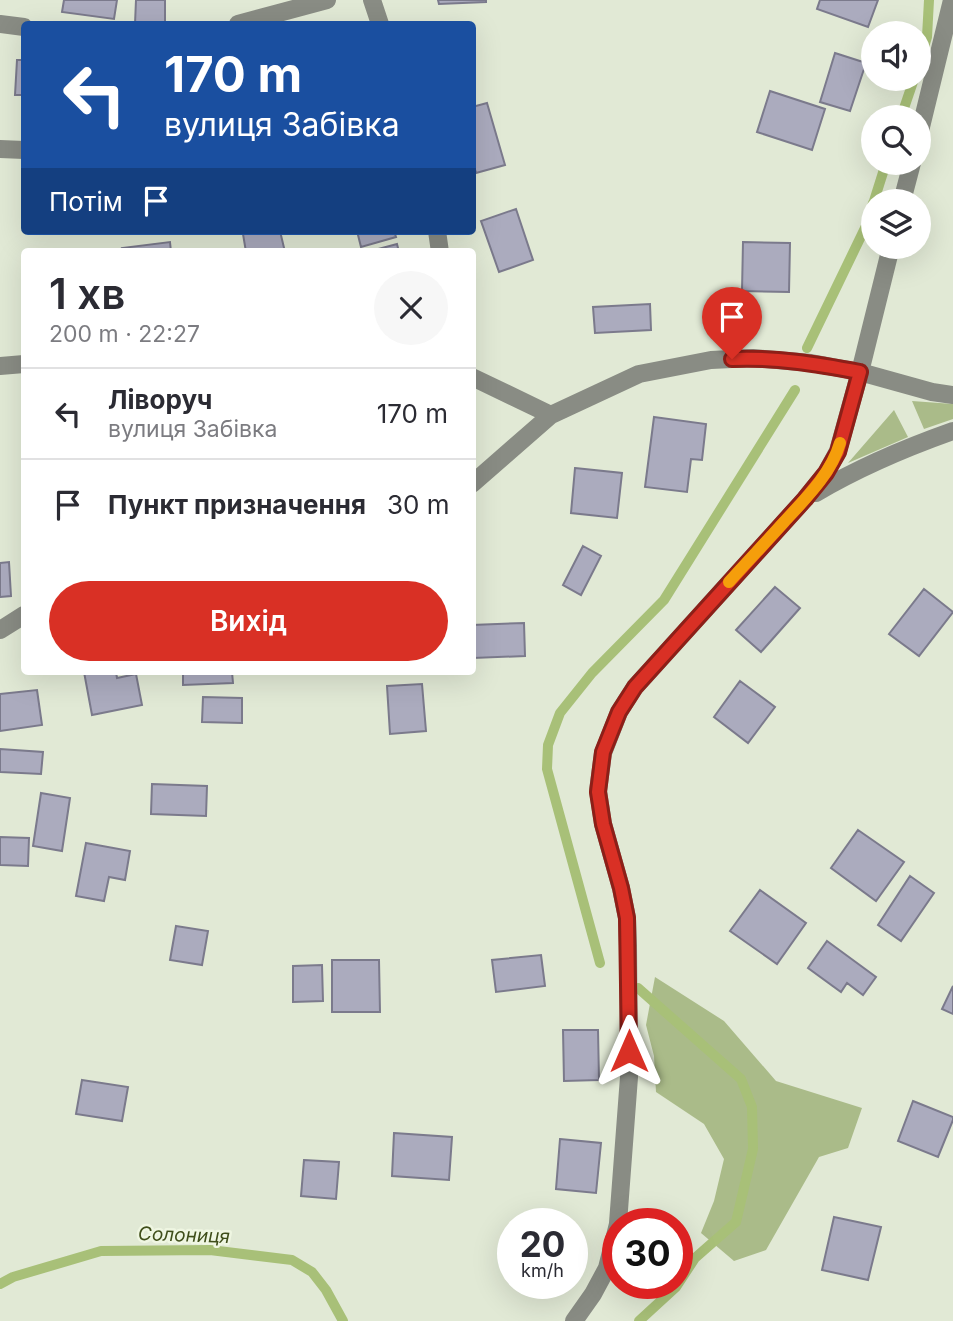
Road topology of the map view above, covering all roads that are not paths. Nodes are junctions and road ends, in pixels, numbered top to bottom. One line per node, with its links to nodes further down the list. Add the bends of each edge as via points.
1 (327, 0): 4 (street)
2 (372, 0): 5 (street)
3 (953, 0): 8 (street)
4 (249, 21)
5 (379, 21)
6 (0, 24): 7 (street)
7 (21, 27)
8 (927, 105)
9 (0, 149): 10 (street)
10 (21, 150)
11 (888, 259): 14 (street)
12 (21, 364): 13 (street)
13 (0, 366)
14 (860, 372): 16 (street); 17 (street, via 752,358 711,360 639,374); 20 (street, via 838,452)
15 (476, 379): 17 (street)
16 (953, 395)
17 (551, 415): 19 (street)
18 (953, 431): 20 (street, via 876,461)
19 (476, 481)
20 (805, 499): 23 (street, via 635,687 603,752 598,792 627,918 628,946 629,1077)
21 (21, 617): 22 (street)
22 (0, 630)
23 (619, 1208)
24 (602, 1277): 25 (street)
25 (574, 1321)

